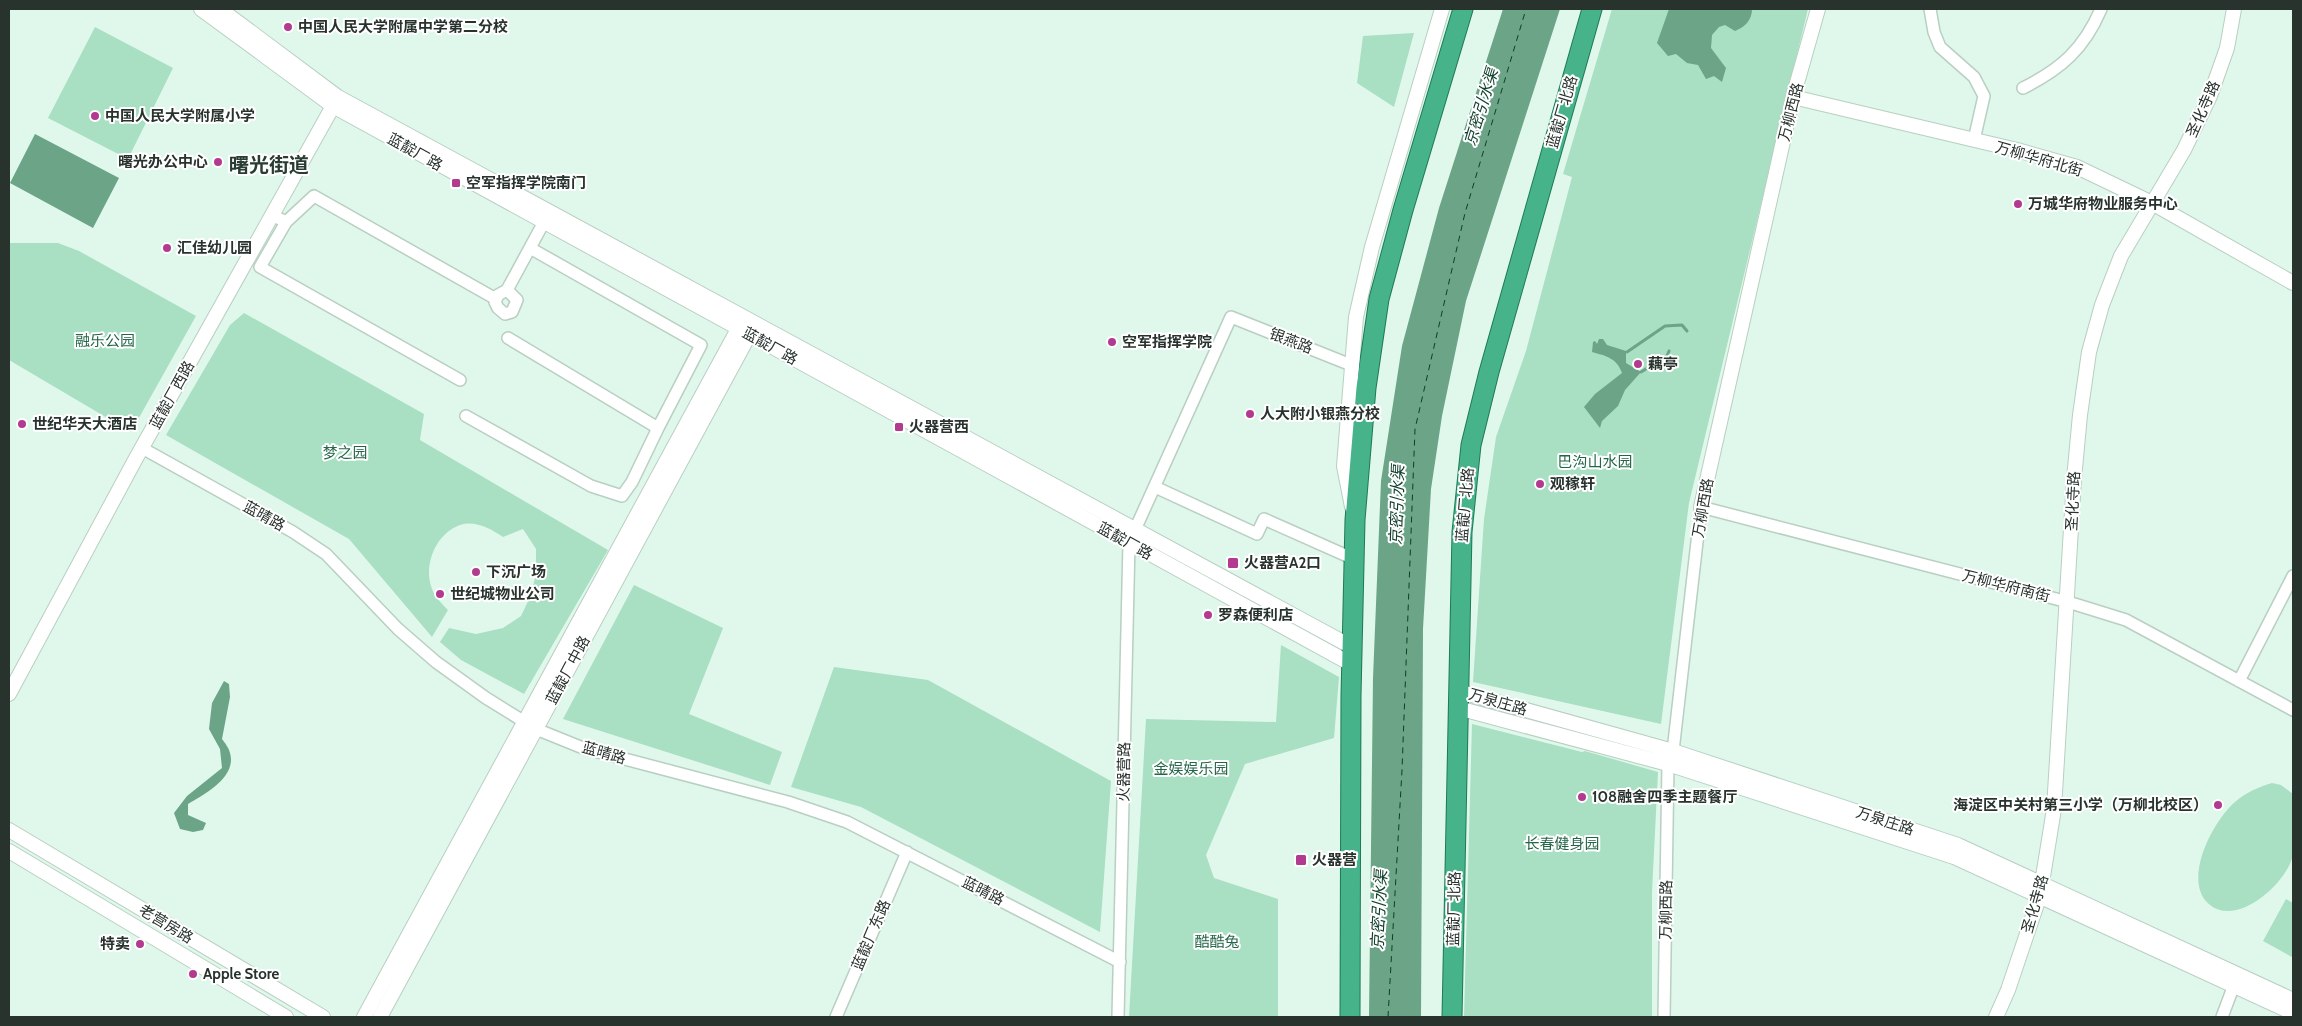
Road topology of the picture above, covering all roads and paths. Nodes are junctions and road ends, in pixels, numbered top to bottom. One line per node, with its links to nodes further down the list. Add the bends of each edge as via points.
1 (201, 9): 12 (street, 蓝靛厂路)
2 (220, 9): 12 (street, 蓝靛厂路)
3 (1442, 9): 25 (street, via 1372,247 1356,317)
4 (1463, 9): 34 (highway, via 1379,299 1366,388)
5 (1592, 9): 43 (highway, 蓝靛厂北路, via 1471,445 1462,532)
6 (1818, 9): 11 (street, 万柳西路)
7 (1930, 9): 13 (street, via 1940,46 1974,77 1984,96)
8 (2101, 9): 10 (street, via 2071,56 2050,74)
9 (2234, 9): 14 (street, 圣化寺路, via 2227,48 2210,96 2184,150)
10 (2023, 88)
11 (1793, 97): 13 (street, 万柳华府北街); 33 (street, 万柳西路)
12 (335, 101): 15 (street, 蓝靛厂西路); 16 (street, 蓝靛厂路)
13 (1974, 140): 14 (street, 万柳华府北街, via 2077,168)
14 (2152, 203): 19 (street, 万柳华府北街); 39 (street, 圣化寺路, via 2121,256 2102,305 2089,352 2075,470)
15 (272, 215): 17 (street); 29 (street, 蓝靛厂西路)
16 (544, 216): 18 (street); 23 (street, 蓝靛厂路)
17 (286, 222): 21 (street, via 314,196); 26 (street, via 260,267)
18 (530, 248): 20 (street); 28 (street, via 701,345)
19 (2293, 283)
20 (507, 290): 21 (street); 21 (street, via 517,300 512,312 505,314 498,308)
21 (496, 299)
22 (1231, 317): 25 (street, 银燕路); 31 (street, 火器营路)
23 (747, 326): 32 (street, 蓝靛厂中路); 35 (street, 蓝靛厂路); 36 (street, 蓝靛厂路)
24 (508, 338): 28 (street)
25 (1351, 365): 34 (street, via 1344,466)
26 (460, 380)
27 (466, 416): 30 (street, via 591,486 622,496)
28 (658, 428): 30 (street)
29 (142, 448): 42 (street, 蓝靛厂西路); 45 (street, 蓝晴路, via 293,532 326,554 398,629 436,662)
30 (632, 482): 32 (street)
31 (1155, 487): 35 (street, 火器营路); 37 (street, via 1257,534 1264,520)
32 (655, 495): 45 (street, 蓝靛厂中路)
33 (1701, 508): 39 (street, 万柳华府南街); 46 (street, 万柳西路)
34 (1354, 520): 37 (highway)
35 (1136, 529): 36 (street, 火器营路); 40 (street, 蓝靛厂路)
36 (1130, 543): 40 (street, 蓝靛厂路); 51 (street, 火器营路)
37 (1354, 559): 40 (highway)
38 (2293, 576): 41 (street)
39 (2068, 602): 41 (street, 万柳华府南街, via 2126,620); 50 (street, 圣化寺路, via 2054,809)
40 (1352, 656): 61 (highway)
41 (2239, 681): 44 (street, 万柳华府南街)
42 (9, 694)
43 (1458, 700): 46 (street, 万泉庄路); 62 (highway, 蓝靛厂北路)
44 (2293, 710)
45 (531, 726): 49 (street, 蓝晴路, via 583,748 788,802 847,822); 57 (street, 蓝靛厂中路); 58 (street, 蓝靛厂中路)
46 (1671, 758): 50 (street, 万泉庄路); 63 (street, 万柳西路)
47 (9, 830): 56 (street, 老营房路)
48 (9, 851): 55 (street, 老营房路)
49 (907, 852): 51 (street, 蓝晴路); 59 (street, 蓝靛厂东路)
50 (2041, 889): 52 (street, 万泉庄路); 53 (street, 万泉庄路); 64 (street, 圣化寺路)
51 (1120, 962): 60 (street, 火器营路)
52 (2234, 986): 54 (street, 万泉庄路); 65 (street)
53 (2293, 1000)
54 (2293, 1013)
55 (286, 1017)
56 (323, 1017)
57 (364, 1017)
58 (380, 1017)
59 (836, 1017)
60 (1118, 1017)
61 (1350, 1017)
62 (1452, 1017)
63 (1664, 1017)
64 (1996, 1017)
65 (2222, 1017)

